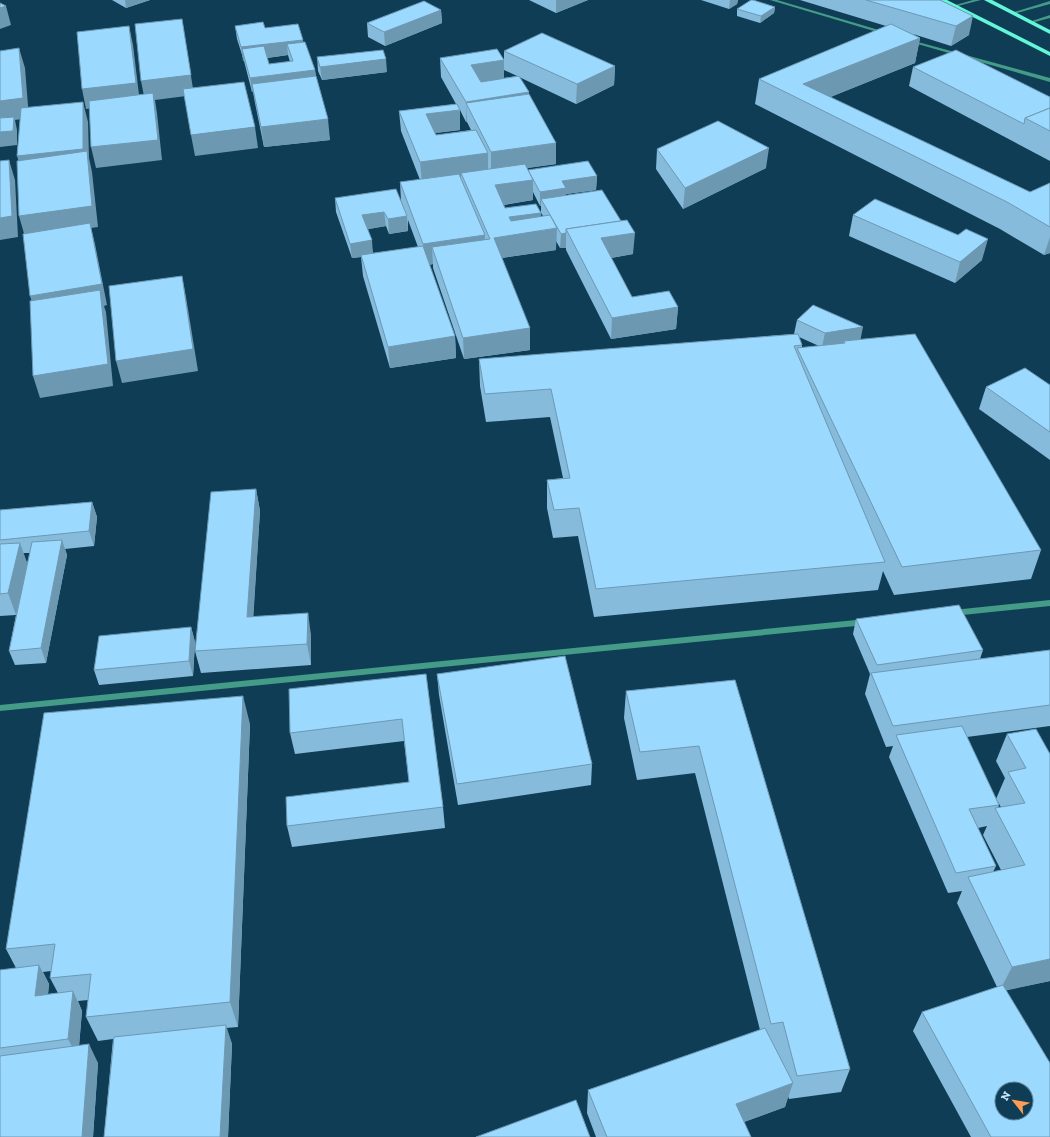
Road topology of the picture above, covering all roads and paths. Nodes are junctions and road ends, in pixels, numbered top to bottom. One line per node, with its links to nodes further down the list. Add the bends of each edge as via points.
1 (772, 0): 11 (street)
2 (942, 0): 6 (main road)
3 (979, 0): 6 (street)
4 (988, 0): 7 (main road)
5 (1050, 2): 7 (street)
6 (954, 6): 13 (main road)
7 (1013, 13): 9 (main road)
8 (1050, 16): 9 (street)
9 (1031, 22): 10 (main road)
10 (1050, 32)
11 (893, 35)
12 (900, 37): 14 (street)
13 (1050, 54)
14 (1050, 80)
15 (1050, 603): 16 (street)
16 (947, 614)
17 (875, 621): 18 (street)
18 (0, 708)

